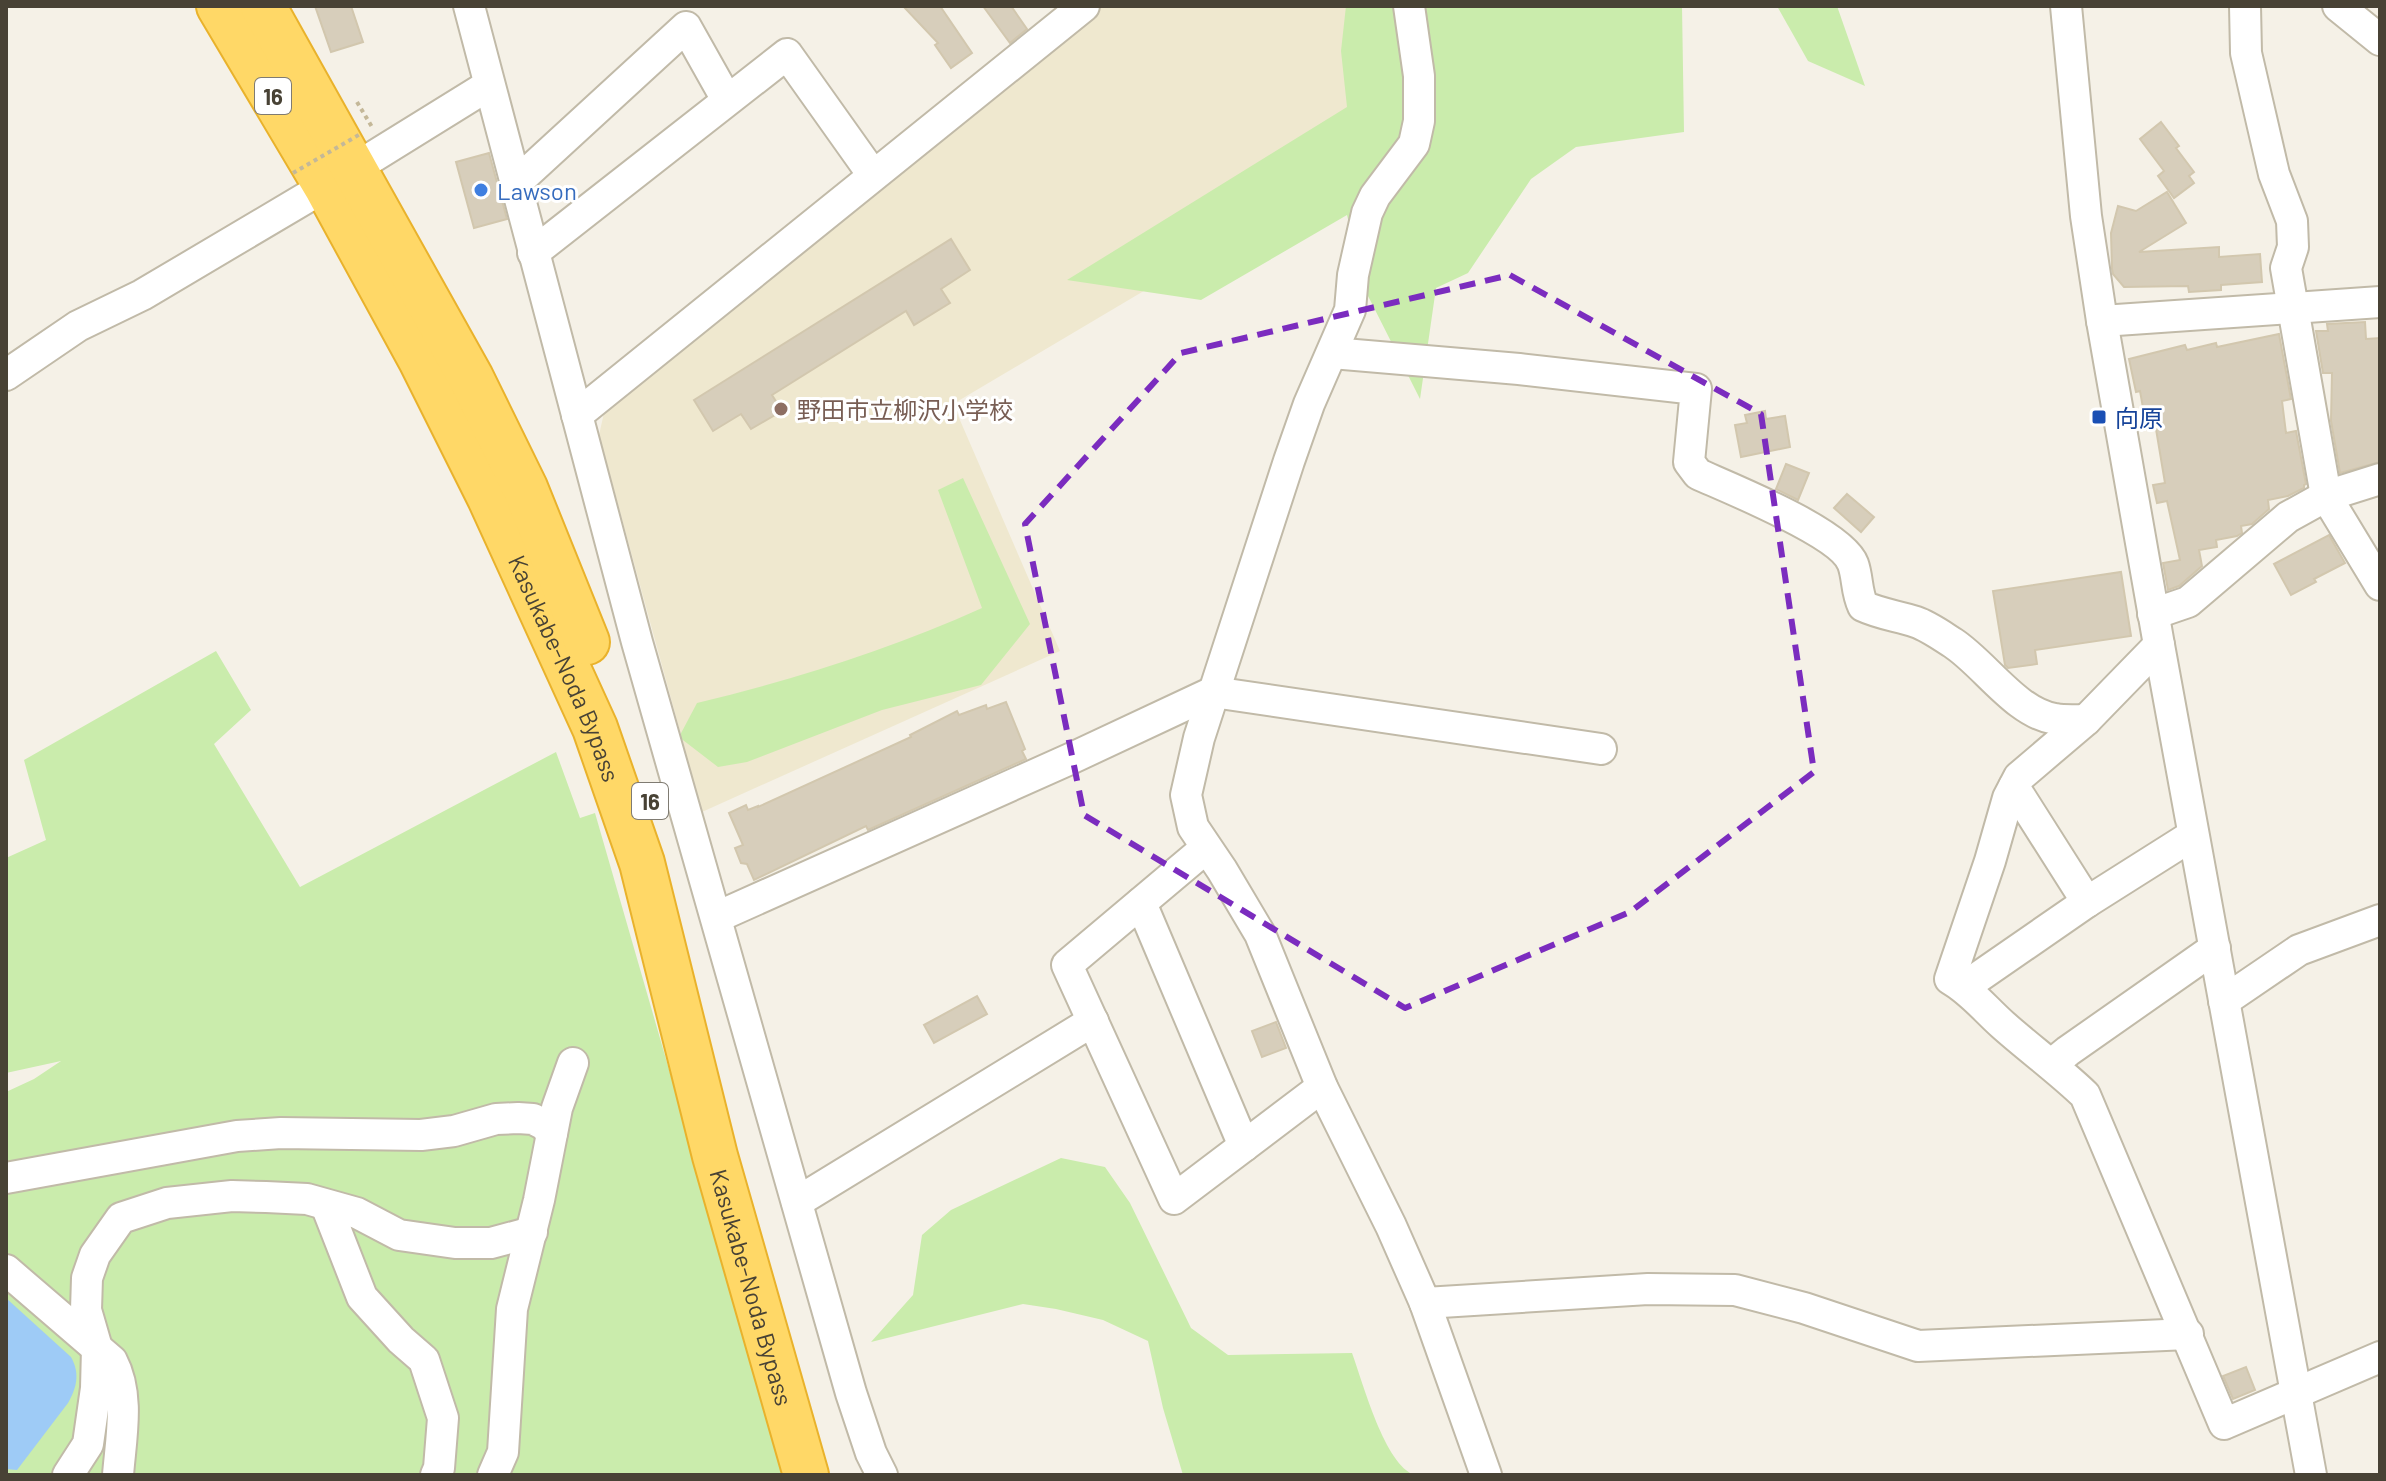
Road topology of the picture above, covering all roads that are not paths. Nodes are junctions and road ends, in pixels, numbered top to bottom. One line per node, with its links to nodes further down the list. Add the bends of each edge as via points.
1 (219, 6): 12 (highway, Kasukabe-Noda Bypass / 16)
2 (263, 6): 12 (highway, Kasukabe-Noda Bypass / 16)
3 (469, 6): 10 (street)
4 (1084, 6): 13 (street)
5 (1409, 6): 19 (street, via 1419,76 1414,144 1367,213 1350,310)
6 (2066, 6): 18 (street)
7 (2245, 6): 17 (street, via 2246,53 2274,174 2292,221 2293,247 2286,268)
8 (2338, 6): 9 (street)
9 (2380, 40)
10 (489, 85): 12 (street); 14 (street)
11 (727, 100): 13 (street, via 787,54); 14 (street, via 686,27); 15 (street)
12 (334, 166): 20 (street, via 142,295); 60 (highway, Kasukabe-Noda Bypass / 16, via 595,728 642,863 715,1156); 61 (highway, Kasukabe-Noda Bypass / 16, via 471,378 525,488 624,729 654,810 740,1147)
13 (873, 175): 21 (street)
14 (515, 184): 15 (street)
15 (533, 253): 21 (street)
16 (2380, 302): 17 (street)
17 (2292, 308): 18 (street); 23 (street)
18 (2102, 321): 25 (street)
19 (1332, 353): 27 (street, via 1294,446); 28 (street, via 1696,389 1689,462 1698,474 1784,512 1836,544 1853,564 1863,606 1919,622 1954,644 2030,709 2053,719)
20 (8, 369)
21 (577, 415): 35 (street)
22 (2380, 479): 23 (street)
23 (2326, 496): 24 (street); 25 (street, via 2288,517 2188,602)
24 (2380, 585)
25 (2153, 614): 26 (street)
26 (2159, 645): 28 (street); 31 (street)
27 (1213, 692): 29 (street); 32 (street, via 1186,795 1193,827); 35 (street)
28 (2086, 720): 30 (street)
29 (1601, 749)
30 (2014, 787): 33 (street); 38 (street, via 1950,979)
31 (2193, 835): 33 (street); 37 (street)
32 (1206, 848): 34 (street); 43 (street, via 1260,934)
33 (2087, 902): 38 (street)
34 (1141, 903): 40 (street, via 1067,965); 45 (street)
35 (717, 917): 47 (street)
36 (2380, 920): 39 (street, via 2299,950)
37 (2215, 948): 39 (street); 42 (street)
38 (1964, 987): 42 (street)
39 (2224, 1001): 55 (street)
40 (1093, 1021): 45 (street, via 1174,1199); 47 (street)
41 (573, 1063): 44 (street)
42 (2052, 1064): 52 (street, via 2094,1111)
43 (1322, 1087): 45 (street); 51 (street)
44 (552, 1133): 46 (street, via 533,1119 518,1118 421,1135 237,1136); 49 (street)
45 (1244, 1146)
46 (6, 1178)
47 (797, 1202): 62 (street, via 851,1393)
48 (326, 1205): 49 (street, via 357,1213 399,1235 441,1241 491,1243); 53 (street, via 307,1199 232,1196 167,1203 121,1218 95,1255 87,1278 86,1310); 58 (street, via 362,1297 424,1360 443,1418)
49 (532, 1232): 59 (street, via 512,1309 503,1452)
50 (6, 1270): 53 (street)
51 (1425, 1303): 52 (street, via 1648,1289 1735,1290 1918,1346); 63 (street)
52 (2188, 1334): 55 (street, via 2224,1424)
53 (97, 1348): 56 (street, via 88,1444); 57 (street, via 112,1361 123,1390)
54 (2380, 1357): 55 (street)
55 (2295, 1392): 64 (street)
56 (68, 1475)
57 (118, 1475)
58 (436, 1475)
59 (493, 1475)
60 (806, 1475)
61 (834, 1475)
62 (882, 1475)
63 (1486, 1475)
64 (2311, 1475)

